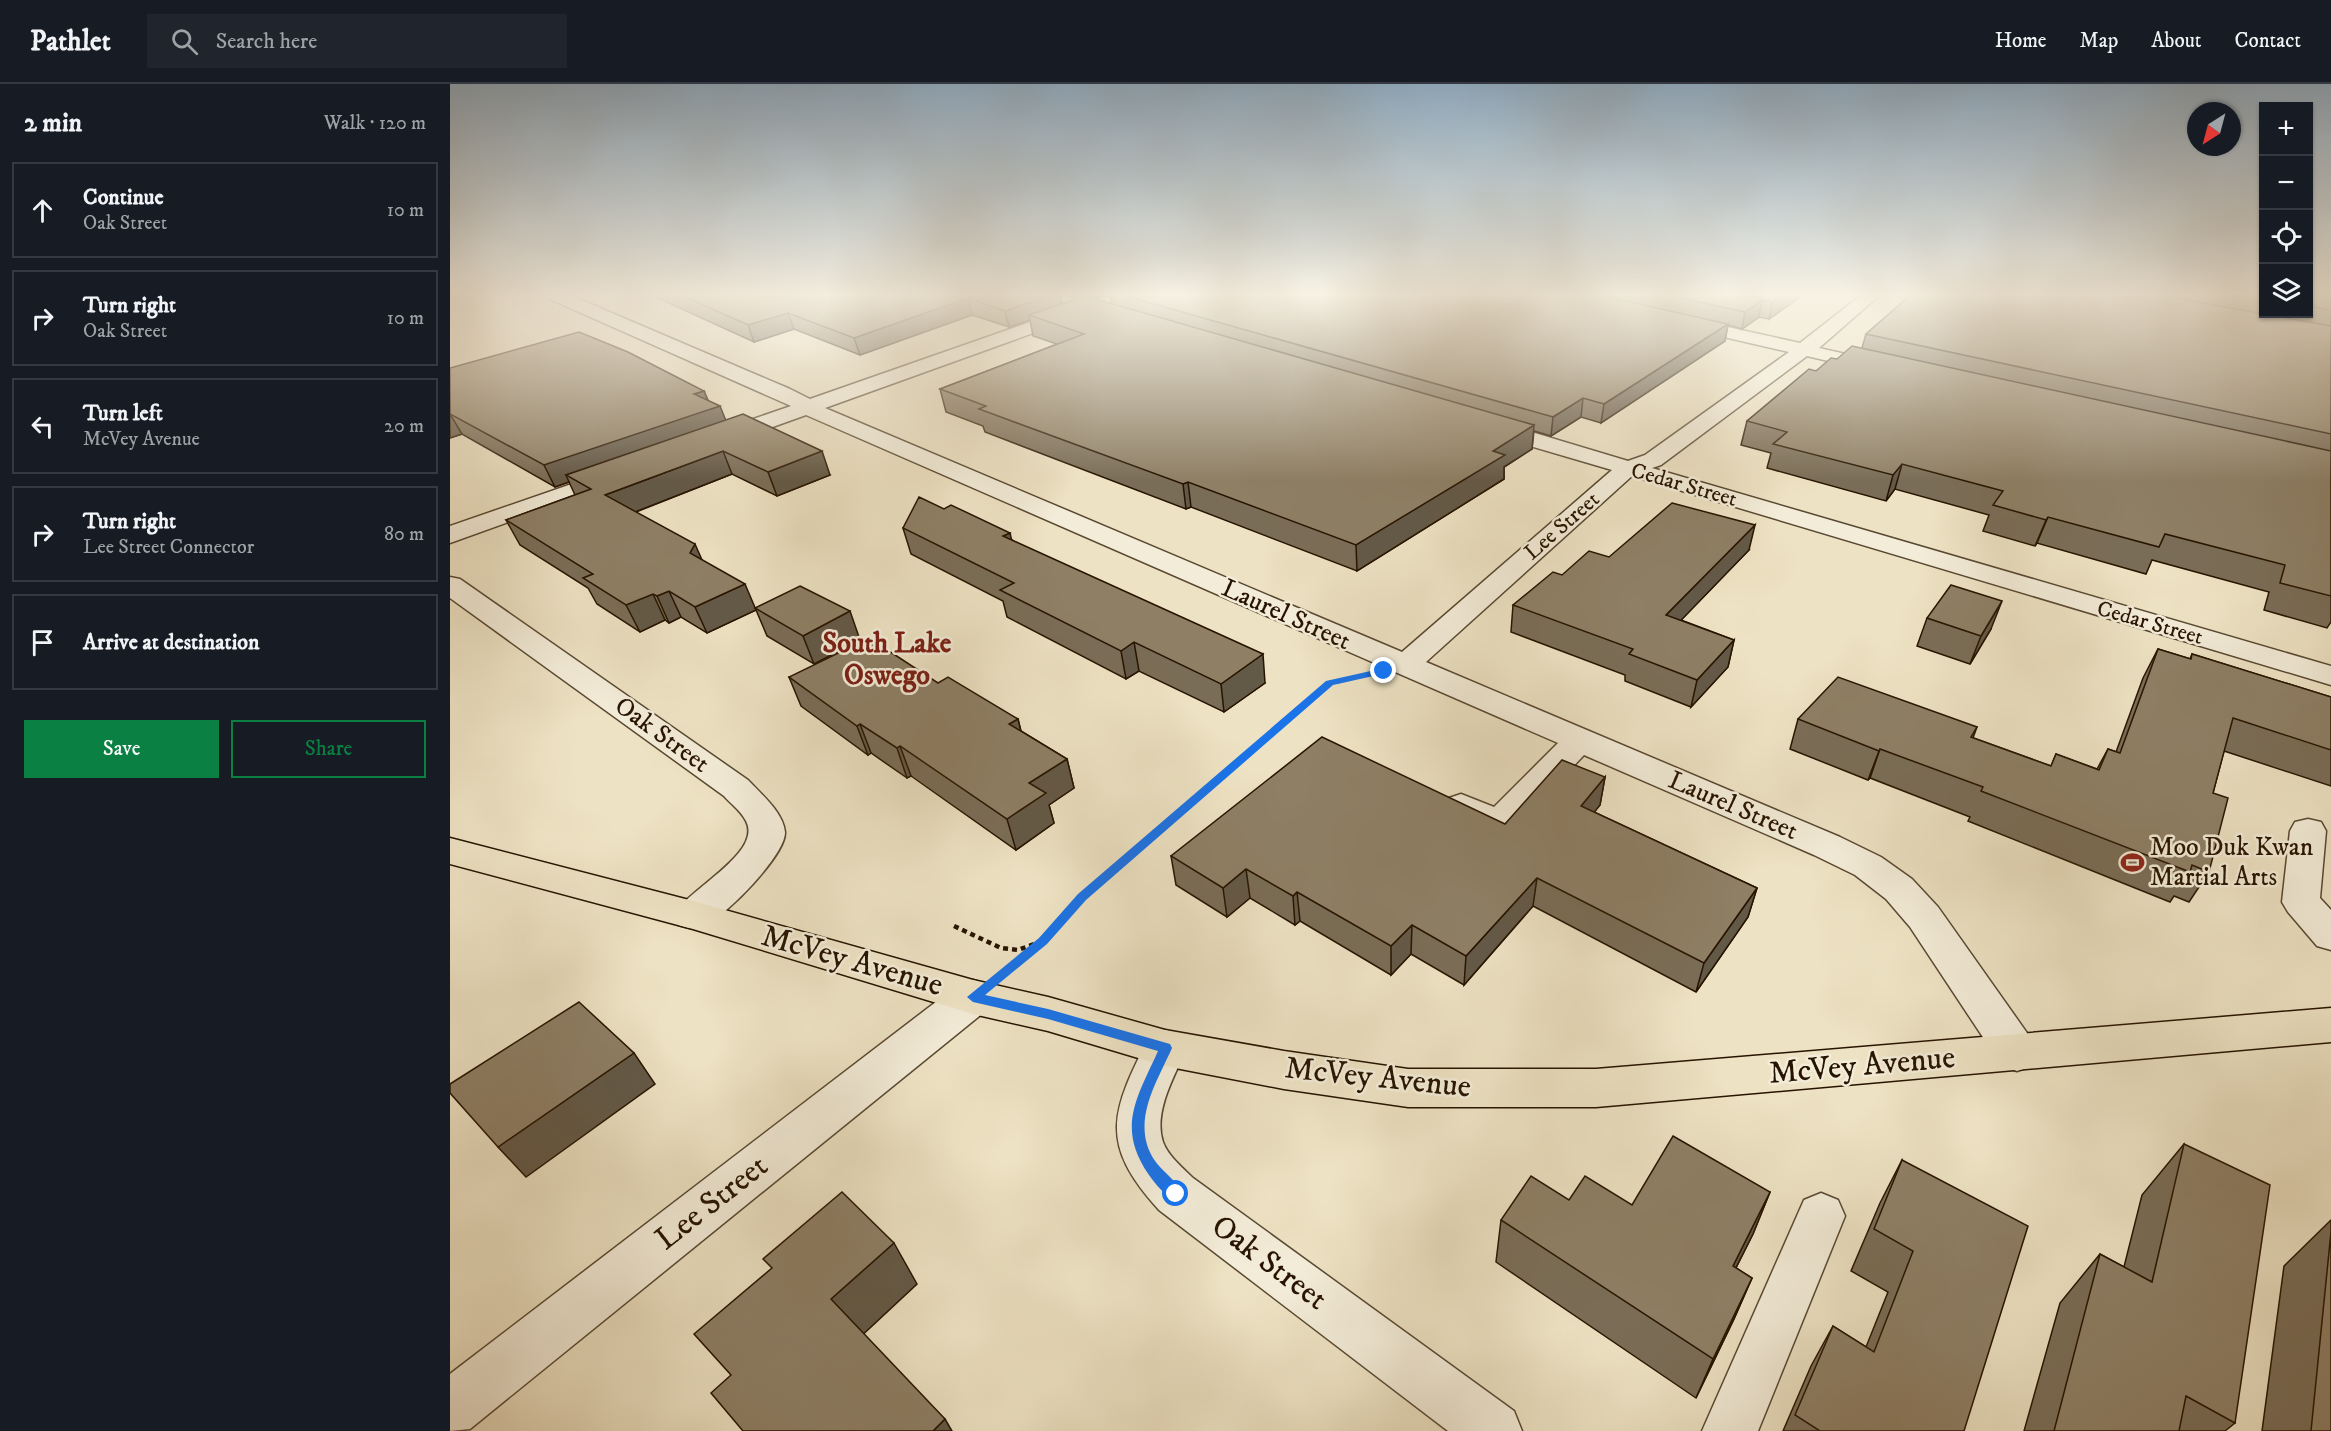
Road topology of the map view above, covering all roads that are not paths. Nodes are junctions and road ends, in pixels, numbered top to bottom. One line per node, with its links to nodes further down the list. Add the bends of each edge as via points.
1 (697, 356): 6 (street, Laurel Street)
2 (953, 356): 6 (street)
3 (1796, 356): 9 (street, Lee Street, via 1653,460)
4 (1829, 356): 5 (street)
5 (1907, 374)
6 (808, 407): 8 (street); 13 (street, Laurel Street)
7 (1467, 420): 9 (street, Cedar Street)
8 (696, 447)
9 (1628, 468): 13 (street, Lee Street); 14 (street, Cedar Street)
10 (629, 471): 11 (street)
11 (450, 535)
12 (450, 585): 19 (street, Oak Street, via 736,788 757,810 768,836 762,849)
13 (1404, 666): 15 (street, Laurel Street)
14 (2331, 676)
15 (1579, 741): 16 (street, via 1498,824); 24 (street, Laurel Street, via 1868,866 1899,889 1924,917)
16 (1434, 793)
17 (2308, 831): 20 (street, via 2301,902)
18 (450, 852): 19 (main road, McVey Avenue)
19 (693, 915): 21 (main road, McVey Avenue)
20 (2331, 935)
21 (973, 997): 23 (main road, McVey Avenue); 26 (street, Lee Street)
22 (2331, 1025): 24 (main road, McVey Avenue)
23 (1165, 1048): 24 (main road, McVey Avenue, via 1408,1088 1503,1089 1596,1088); 27 (street, Oak Street, via 1139,1106 1137,1122 1140,1144 1159,1178)
24 (2017, 1053)
25 (1821, 1216): 28 (street)
26 (450, 1409)
27 (1494, 1431)
28 (1730, 1431)

